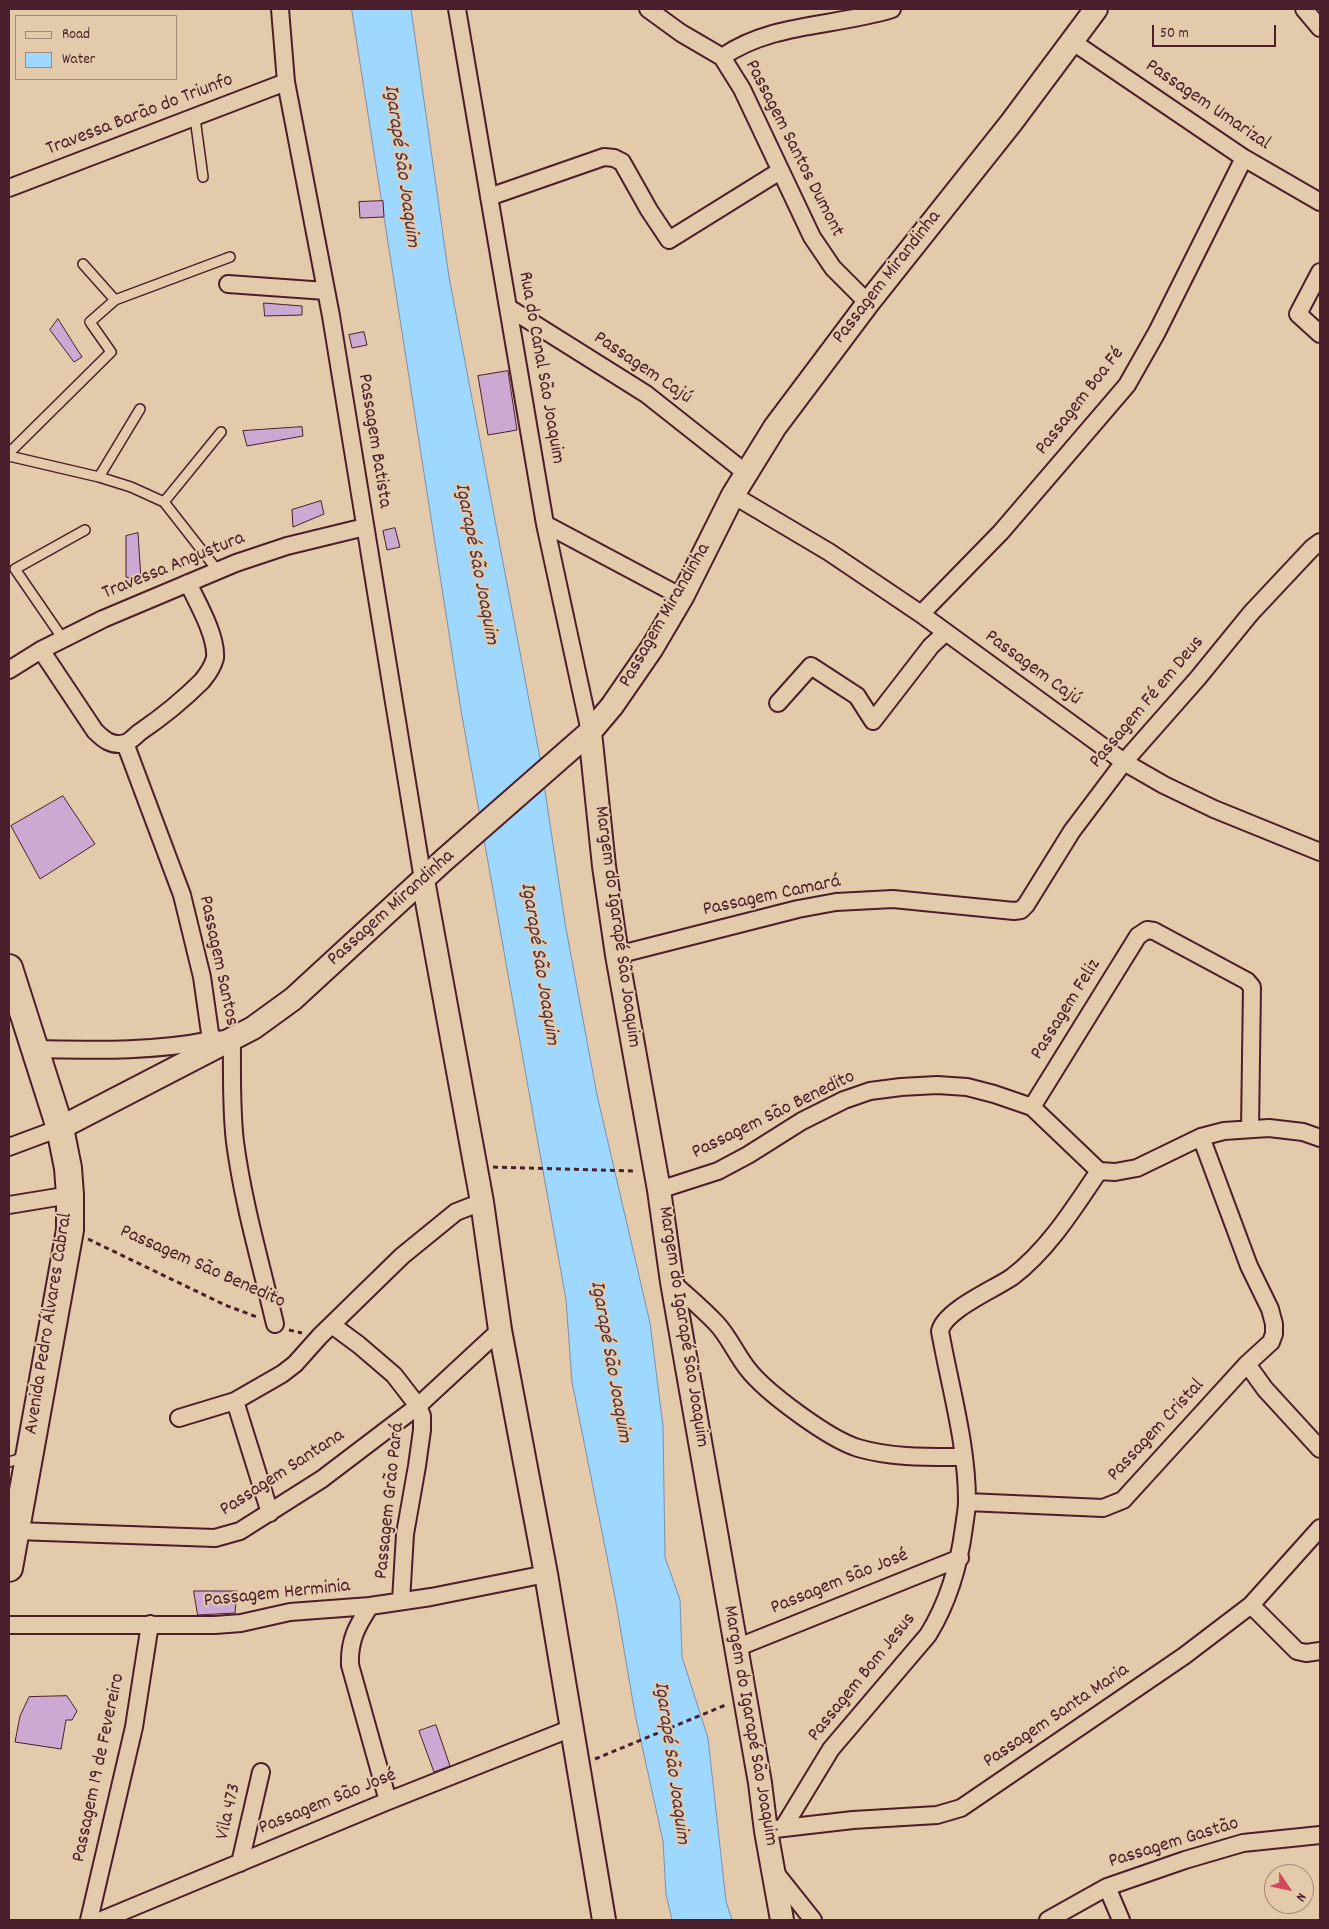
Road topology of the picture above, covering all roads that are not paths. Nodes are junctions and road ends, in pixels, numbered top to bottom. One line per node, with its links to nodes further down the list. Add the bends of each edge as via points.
1 (280, 9): 10 (street, Passagem Batista)
2 (457, 9): 16 (street, Rua do Canal São Joaquim)
3 (650, 9): 9 (street, Passagem Santos Dumont, via 681,33)
4 (892, 9): 9 (street, via 772,33)
5 (1096, 9): 8 (street, Passagem Mirandinha)
6 (1304, 9): 7 (street)
7 (1320, 28)
8 (1073, 42): 12 (street, Passagem Umarizal); 24 (street, Passagem Mirandinha)
9 (722, 57): 13 (street, Passagem Santos Dumont, via 742,89)
10 (286, 82): 11 (street, Travessa Barão do Triunfo); 22 (street, Passagem Batista)
11 (195, 118): 14 (lane); 15 (street, Travessa Barão do Triunfo)
12 (1244, 158): 17 (street, Passagem Umarizal); 41 (street, Passagem Boa Fé, via 1127,385 1001,532)
13 (780, 171): 16 (street, via 670,240 622,162 614,158 604,157); 24 (street, Passagem Santos Dumont, via 822,254)
14 (203, 177)
15 (9, 188)
16 (489, 196): 25 (street, Rua do Canal São Joaquim)
17 (1320, 202)
18 (230, 256): 23 (lane)
19 (83, 264): 23 (lane)
20 (1320, 272): 26 (street, via 1298,314)
21 (228, 284): 22 (street)
22 (326, 291): 35 (street, Passagem Batista)
23 (115, 300): 29 (lane, via 90,322 111,352)
24 (868, 303): 30 (street, Passagem Mirandinha, via 780,419)
25 (509, 308): 30 (street, Passagem Cajú, via 646,394); 34 (street, Rua do Canal São Joaquim)
26 (1320, 334)
27 (140, 409): 31 (lane)
28 (221, 432): 33 (lane)
29 (9, 454): 31 (lane)
30 (746, 473): 32 (street, Passagem Mirandinha)
31 (99, 477): 33 (lane, via 131,486)
32 (734, 495): 40 (street, Passagem Mirandinha); 41 (street, Passagem Cajú)
33 (164, 502): 38 (lane)
34 (545, 524): 40 (street); 47 (street, Rua do Canal São Joaquim)
35 (365, 527): 38 (street, Travessa Angustura, via 287,546); 51 (street, Passagem Batista)
36 (85, 530): 43 (lane, via 15,569)
37 (1320, 542): 49 (street, Passagem Fé em Deus, via 1251,613)
38 (218, 571): 39 (street, Travessa Angustura)
39 (188, 583): 43 (street, Travessa Angustura); 48 (street, via 213,642 214,658 209,671 161,717)
40 (682, 597): 47 (street, Passagem Mirandinha, via 638,671)
41 (921, 614): 42 (street, Passagem Cajú)
42 (946, 633): 46 (street, via 931,646 872,721 857,696 811,666); 49 (street, Passagem Cajú)
43 (63, 639): 44 (street, Travessa Angustura)
44 (41, 650): 45 (street, Travessa Angustura); 48 (street, via 95,731 105,741)
45 (9, 670)
46 (778, 703)
47 (584, 737): 51 (street, Passagem Mirandinha); 53 (street, Margem do Igarapé São Joaquim)
48 (126, 743): 55 (street, Passagem Santos, via 182,896)
49 (1124, 762): 50 (street, Passagem Cajú, via 1214,809); 52 (street, Passagem Fé em Deus, via 1077,824)
50 (1320, 852)
51 (423, 880): 55 (street, Passagem Mirandinha, via 293,999 253,1028); 66 (street)
52 (1026, 905): 53 (street, Passagem Camará, via 1014,911 894,899 836,902)
53 (617, 955): 64 (street, Margem do Igarapé São Joaquim)
54 (9, 968): 56 (main road, Avenida Pedro Álvares Cabral)
55 (222, 1040): 56 (street, via 126,1050); 58 (street, Passagem Mirandinha); 69 (street, Passagem Santos, via 232,1086 235,1142 250,1222)
56 (35, 1049): 58 (main road, Avenida Pedro Álvares Cabral)
57 (1032, 1107): 59 (street, Passagem Feliz, via 1138,936 1147,930 1247,981 1252,987); 63 (street, Passagem São Benedito); 64 (street, Passagem São Benedito, via 960,1087 937,1085 870,1091 802,1121 718,1171)
58 (60, 1128): 62 (street); 65 (main road, Avenida Pedro Álvares Cabral)
59 (1250, 1129): 60 (street); 61 (street, via 1303,1132)
60 (1201, 1137): 63 (street, via 1137,1168 1125,1172); 72 (street, Passagem Cristal, via 1274,1324 1271,1342)
61 (1320, 1138)
62 (9, 1147)
63 (1099, 1171): 77 (street, Passagem Bom Jesus, via 1070,1215 1033,1259 951,1314 941,1325)
64 (659, 1190): 68 (street, Margem do Igarapé São Joaquim)
65 (70, 1195): 67 (street); 78 (main road, Avenida Pedro Álvares Cabral, via 70,1230)
66 (482, 1202): 70 (street, via 456,1212 436,1226); 71 (street)
67 (9, 1205)
68 (672, 1282): 77 (street, via 718,1325 747,1369 764,1386 836,1438 857,1448 896,1454); 91 (street, Margem do Igarapé São Joaquim)
69 (275, 1324)
70 (326, 1330): 73 (street, via 295,1364); 74 (street, via 359,1344 394,1375)
71 (500, 1330): 74 (street, Passagem Santana); 85 (street)
72 (1247, 1364): 76 (street, via 1265,1389); 79 (street, Passagem Cristal, via 1123,1500 1103,1508)
73 (234, 1401): 75 (street); 80 (street)
74 (418, 1406): 80 (street, Passagem Santana, via 322,1479); 86 (street, Passagem Grão Pará, via 422,1430 405,1534)
75 (179, 1418)
76 (1320, 1449)
77 (964, 1457): 79 (street, Passagem Bom Jesus)
78 (18, 1459): 82 (main road, Avenida Pedro Álvares Cabral)
79 (967, 1502): 83 (street, Passagem Bom Jesus)
80 (270, 1513): 82 (street, Passagem Santana, via 240,1530 215,1538)
81 (1320, 1528): 87 (street, Passagem Santa Maria)
82 (16, 1531): 84 (main road, Avenida Pedro Álvares Cabral)
83 (960, 1558): 91 (street, Passagem São José); 96 (street, Passagem Bom Jesus, via 950,1592 928,1635 831,1749)
84 (9, 1568)
85 (546, 1574): 86 (street, Passagem Herminia); 93 (street)
86 (402, 1602): 88 (street, Passagem Herminia)
87 (1251, 1605): 92 (street, via 1297,1651); 96 (street, Passagem Santa Maria, via 1184,1656 961,1808 937,1815 853,1820)
88 (370, 1606): 89 (street, Passagem Herminia, via 290,1612 241,1623); 95 (street, Passagem Grão Pará, via 349,1649 350,1665)
89 (150, 1624): 90 (street, Passagem Herminia); 101 (street, Passagem 19 de Fevereiro, via 134,1728)
90 (9, 1625)
91 (736, 1648): 96 (street, Margem do Igarapé São Joaquim, via 760,1783)
92 (1320, 1651)
93 (572, 1728): 95 (street, Passagem São José); 103 (street)
94 (261, 1772): 98 (street, Vila 473)
95 (388, 1801): 98 (street, Passagem São José)
96 (774, 1830): 99 (street, Margem do Igarapé São Joaquim)
97 (1320, 1835): 100 (street, Passagem Gastão, via 1243,1843)
98 (240, 1863): 102 (street, Passagem São José)
99 (774, 1871): 104 (street, Margem do Igarapé São Joaquim); 105 (street)
100 (1107, 1886): 106 (street, Passagem Gastão); 107 (street)
101 (89, 1920)
102 (102, 1920)
103 (604, 1920)
104 (782, 1920)
105 (813, 1920)
106 (1048, 1920)
107 (1121, 1920)

